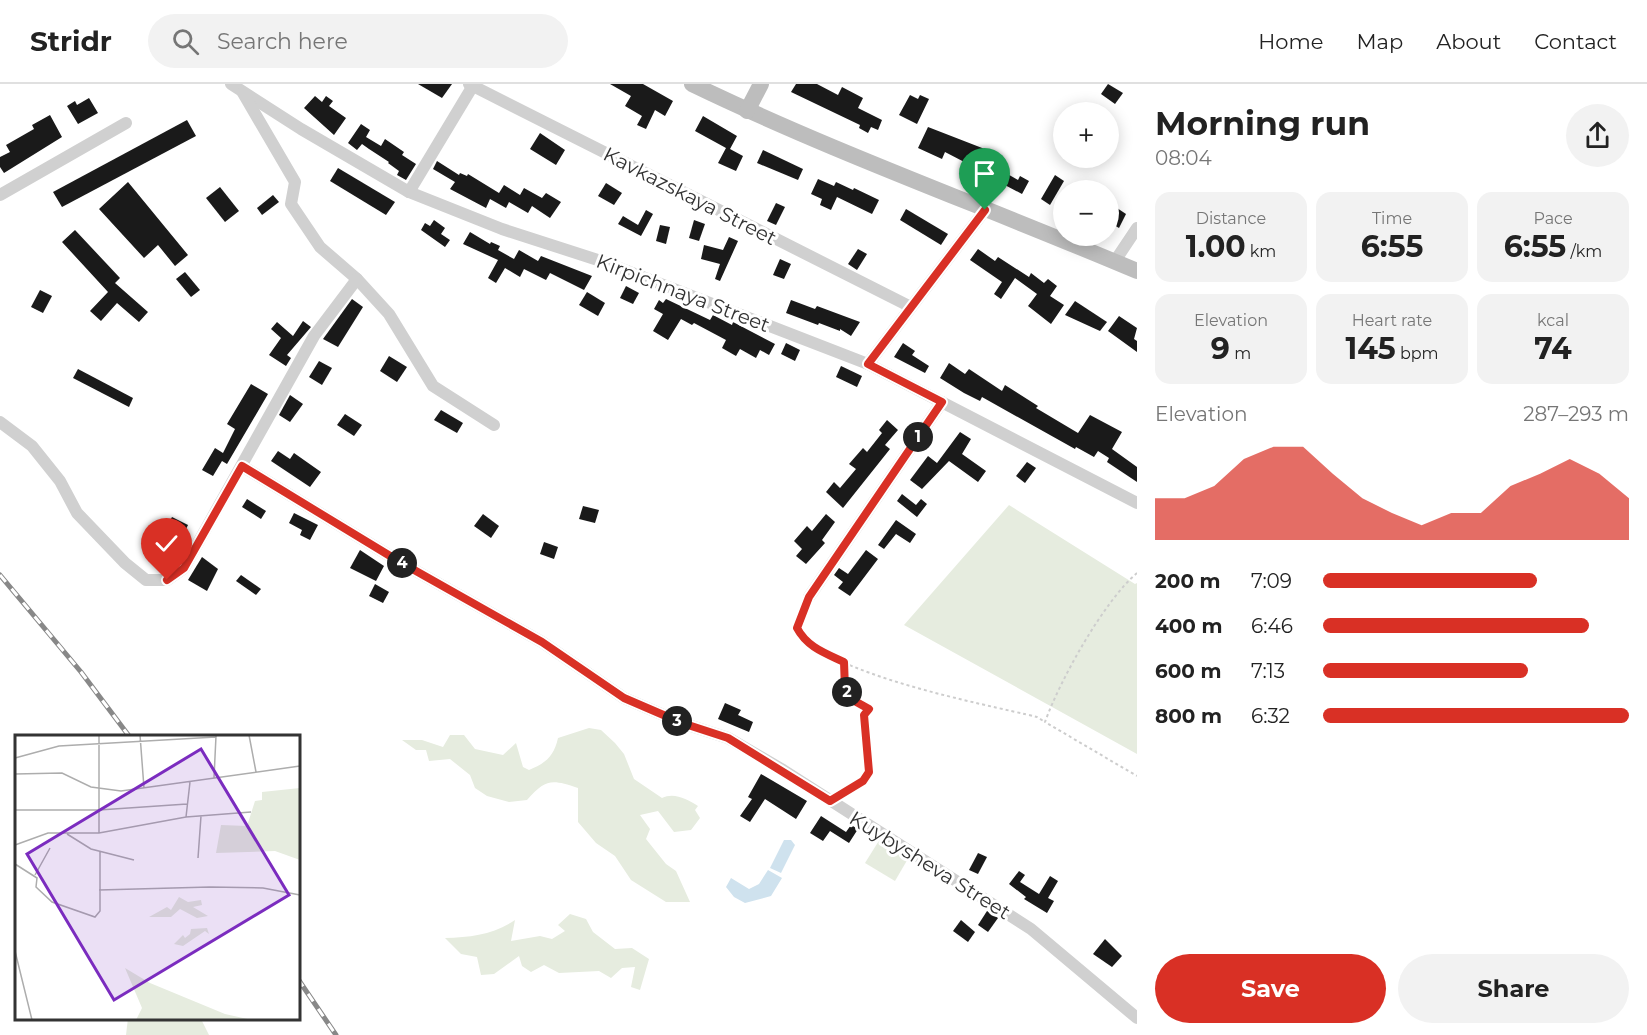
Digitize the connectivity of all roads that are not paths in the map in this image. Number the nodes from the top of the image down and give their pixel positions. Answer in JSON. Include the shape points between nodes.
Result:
{"nodes":[{"id":1,"x":692,"y":84,"type":"edge"},
{"id":2,"x":761,"y":84,"type":"edge"},
{"id":3,"x":472,"y":85,"type":"edge"},
{"id":4,"x":236,"y":87,"type":"edge"},
{"id":5,"x":747,"y":111,"type":"junction"},
{"id":6,"x":126,"y":123,"type":"dead end"},
{"id":7,"x":409,"y":192,"type":"junction"},
{"id":8,"x":0,"y":195,"type":"edge"},
{"id":9,"x":985,"y":210,"type":"junction"},
{"id":10,"x":1137,"y":228,"type":"edge"},
{"id":11,"x":1115,"y":261,"type":"junction"},
{"id":12,"x":1137,"y":271,"type":"edge"},
{"id":13,"x":357,"y":279,"type":"junction"},
{"id":14,"x":911,"y":307,"type":"junction"},
{"id":15,"x":868,"y":364,"type":"junction"},
{"id":16,"x":942,"y":402,"type":"junction"},
{"id":17,"x":0,"y":422,"type":"edge"},
{"id":18,"x":494,"y":425,"type":"dead end"},
{"id":19,"x":242,"y":466,"type":"junction"},
{"id":20,"x":1137,"y":503,"type":"edge"},
{"id":21,"x":809,"y":597,"type":"road end"},
{"id":22,"x":1137,"y":1018,"type":"edge"}],
"edges":[{"from":1,"to":5,"type":"main road"},
{"from":2,"to":5,"type":"main road"},
{"from":3,"to":7,"type":"street"},
{"from":3,"to":14,"type":"street","name":"Kavkazskaya Street"},
{"from":4,"to":7,"type":"street","name":"Kirpichnaya Street"},
{"from":4,"to":13,"type":"street","via":[[295,182],[291,204],[320,247]]},
{"from":5,"to":9,"type":"main road"},
{"from":6,"to":8,"type":"street"},
{"from":7,"to":15,"type":"street","name":"Kirpichnaya Street"},
{"from":9,"to":11,"type":"main road"},
{"from":9,"to":14,"type":"street"},
{"from":10,"to":11,"type":"street"},
{"from":11,"to":12,"type":"main road"},
{"from":13,"to":18,"type":"street","via":[[389,314],[434,386]]},
{"from":13,"to":19,"type":"street","via":[[314,336]]},
{"from":14,"to":15,"type":"street"},
{"from":15,"to":16,"type":"street","name":"Kirpichnaya Street"},
{"from":16,"to":20,"type":"street","name":"Kirpichnaya Street"},
{"from":16,"to":21,"type":"street"},
{"from":17,"to":19,"type":"street","via":[[32,446],[60,481],[76,513],[146,580],[167,580],[184,568]]},
{"from":19,"to":22,"type":"street","name":"Kuybysheva Street","via":[[542,642],[624,698],[728,738],[1031,929]]}]}
